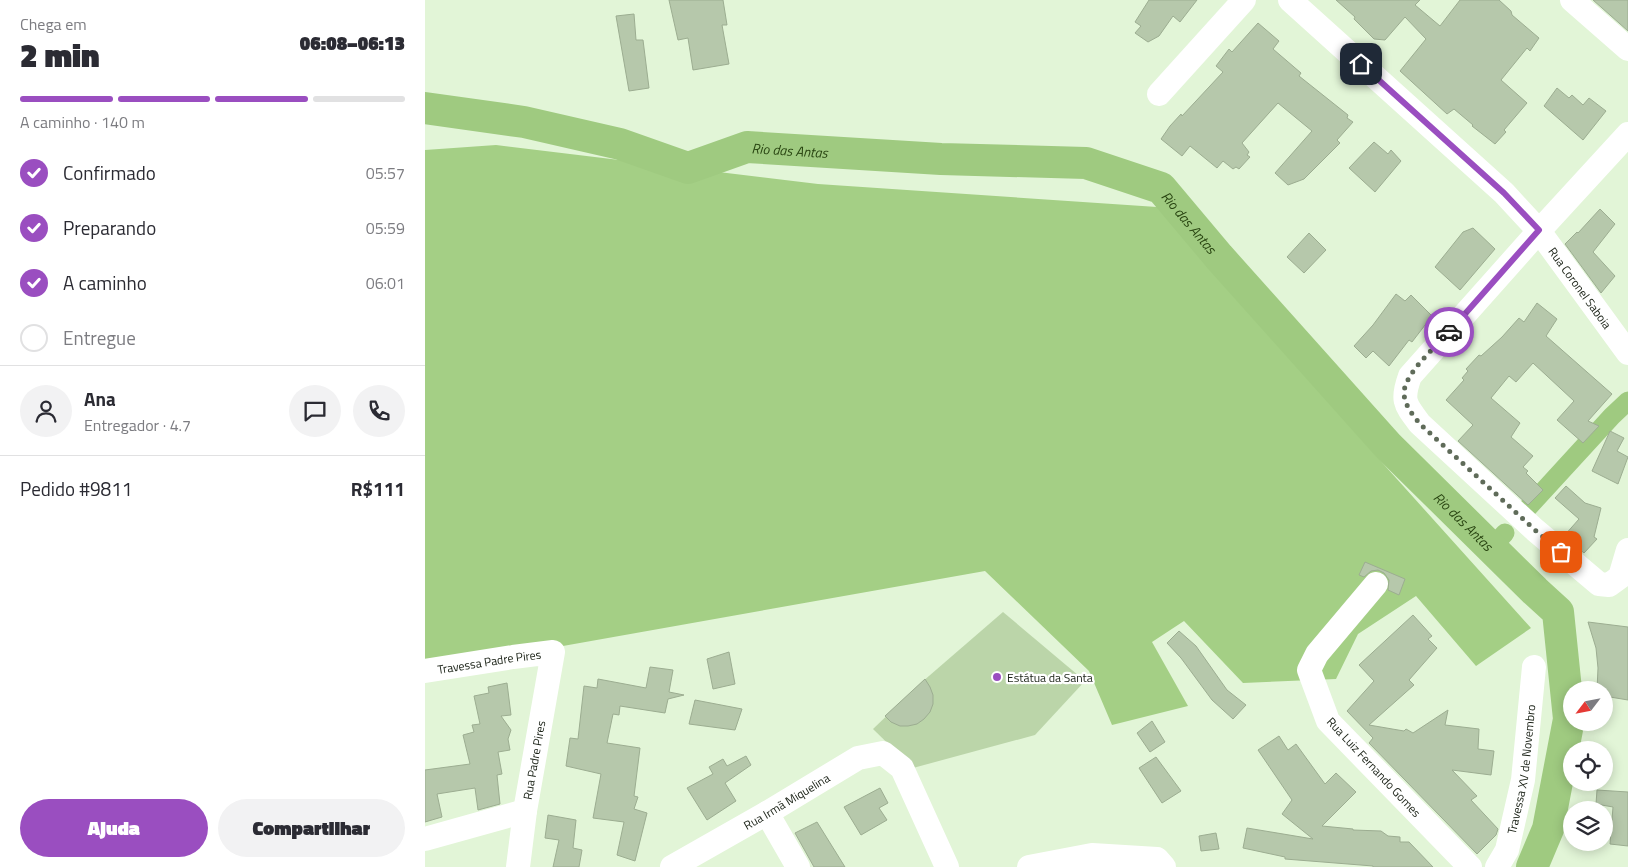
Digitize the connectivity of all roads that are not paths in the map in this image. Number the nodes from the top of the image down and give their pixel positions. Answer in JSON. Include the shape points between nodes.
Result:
{"nodes":[{"id":1,"x":1244,"y":0,"type":"edge"},
{"id":2,"x":1289,"y":0,"type":"edge"},
{"id":3,"x":1572,"y":0,"type":"edge"},
{"id":4,"x":1628,"y":49,"type":"edge"},
{"id":5,"x":1159,"y":94,"type":"dead end"},
{"id":6,"x":1628,"y":134,"type":"edge"},
{"id":7,"x":1539,"y":230,"type":"junction"},
{"id":8,"x":1628,"y":354,"type":"edge"},
{"id":9,"x":1628,"y":550,"type":"edge"},
{"id":10,"x":1376,"y":584,"type":"dead end"},
{"id":11,"x":553,"y":652,"type":"joint"},
{"id":12,"x":1534,"y":667,"type":"dead end"},
{"id":13,"x":425,"y":672,"type":"edge"},
{"id":14,"x":525,"y":811,"type":"junction"},
{"id":15,"x":767,"y":813,"type":"junction"},
{"id":16,"x":425,"y":839,"type":"edge"},
{"id":17,"x":518,"y":867,"type":"edge"},
{"id":18,"x":672,"y":867,"type":"edge"},
{"id":19,"x":798,"y":867,"type":"edge"},
{"id":20,"x":947,"y":867,"type":"edge"},
{"id":21,"x":1029,"y":867,"type":"edge"},
{"id":22,"x":1164,"y":867,"type":"edge"},
{"id":23,"x":1470,"y":867,"type":"edge"},
{"id":24,"x":1497,"y":867,"type":"edge"}],
"edges":[{"from":1,"to":5,"type":"street"},
{"from":2,"to":7,"type":"street","name":"Rua Coronel Saboia","via":[[1504,193]]},
{"from":3,"to":4,"type":"street"},
{"from":6,"to":7,"type":"street"},
{"from":7,"to":8,"type":"street","name":"Rua Coronel Saboia"},
{"from":7,"to":9,"type":"street","via":[[1410,376],[1404,392],[1407,407],[1420,424],[1599,584],[1609,585],[1620,577]]},
{"from":10,"to":23,"type":"street","name":"Rua Luiz Fernando Gomes","via":[[1317,654],[1309,670],[1328,721]]},
{"from":11,"to":13,"type":"street","name":"Travessa Padre Pires"},
{"from":11,"to":14,"type":"street","name":"Rua Padre Pires"},
{"from":12,"to":24,"type":"street","name":"Travessa XV de Novembro","via":[[1523,780],[1507,850]]},
{"from":14,"to":16,"type":"street"},
{"from":14,"to":17,"type":"street","name":"Rua Padre Pires"},
{"from":15,"to":18,"type":"street","name":"Rua Irmã Miquelina"},
{"from":15,"to":19,"type":"street"},
{"from":15,"to":20,"type":"street","name":"Rua Irmã Miquelina","via":[[858,758],[883,753],[901,768]]},
{"from":21,"to":22,"type":"street","via":[[1092,854],[1157,859]]}]}
